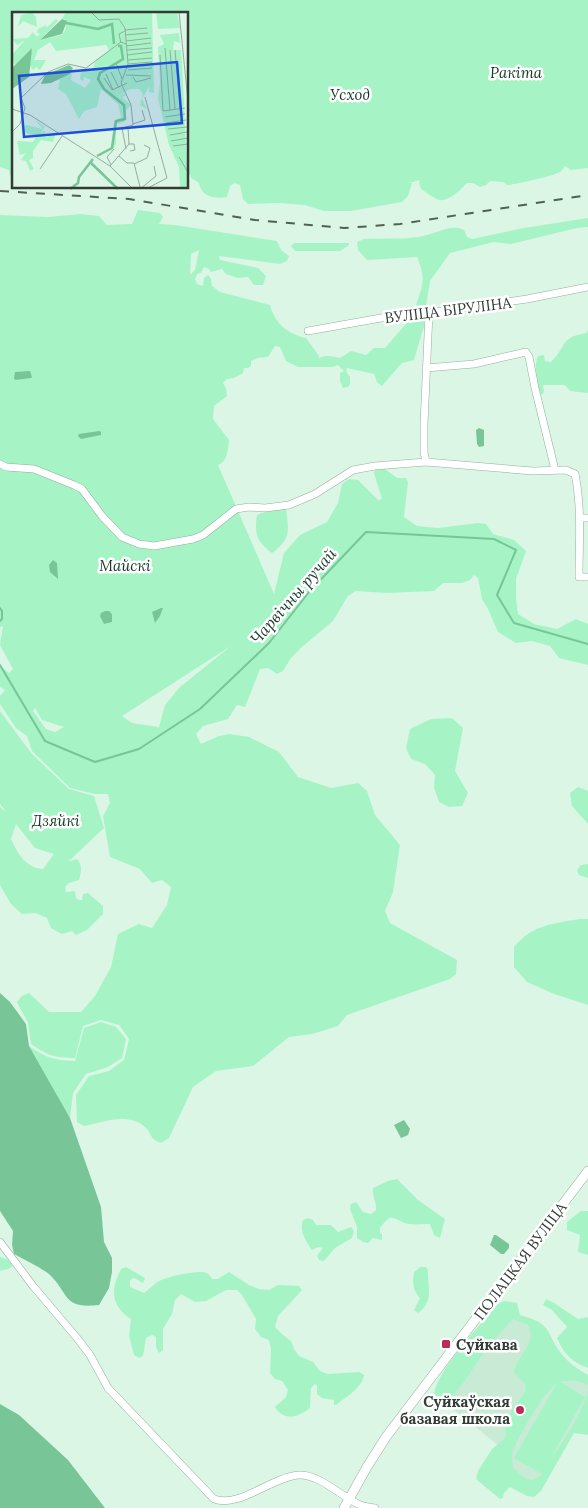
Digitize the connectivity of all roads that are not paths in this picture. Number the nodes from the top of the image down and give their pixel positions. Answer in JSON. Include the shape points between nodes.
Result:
{"nodes":[{"id":1,"x":588,"y":287,"type":"edge"},
{"id":2,"x":429,"y":313,"type":"junction"},
{"id":3,"x":308,"y":330,"type":"dead end"},
{"id":4,"x":426,"y":368,"type":"junction"},
{"id":5,"x":426,"y":462,"type":"junction"},
{"id":6,"x":0,"y":464,"type":"edge"},
{"id":7,"x":555,"y":470,"type":"junction"},
{"id":8,"x":579,"y":518,"type":"junction"},
{"id":9,"x":588,"y":518,"type":"edge"},
{"id":10,"x":588,"y":577,"type":"edge"},
{"id":11,"x":588,"y":1171,"type":"edge"},
{"id":12,"x":0,"y":1242,"type":"edge"},
{"id":13,"x":350,"y":1498,"type":"junction"},
{"id":14,"x":361,"y":1507,"type":"edge"},
{"id":15,"x":344,"y":1508,"type":"edge"},
{"id":16,"x":375,"y":1508,"type":"edge"}],
"edges":[{"from":1,"to":2,"type":"street","name":"ВУЛІЦА БІРУЛІНА","via":[[551,296]]},
{"from":2,"to":3,"type":"street","name":"ВУЛІЦА БІРУЛІНА"},
{"from":2,"to":4,"type":"street"},
{"from":4,"to":5,"type":"street"},
{"from":4,"to":7,"type":"street","via":[[474,364],[526,352]]},
{"from":5,"to":6,"type":"street","via":[[353,470],[315,494],[289,505],[236,509],[212,529],[193,539],[154,546],[122,537],[82,489],[34,469]]},
{"from":5,"to":7,"type":"street"},
{"from":7,"to":8,"type":"street","via":[[575,474]]},
{"from":8,"to":9,"type":"street"},
{"from":8,"to":10,"type":"street","via":[[579,577]]},
{"from":11,"to":13,"type":"main road","name":"ПОЛАЦКАЯ ВУЛІЦА","via":[[386,1437]]},
{"from":12,"to":13,"type":"street","via":[[90,1355],[108,1388],[214,1499],[222,1502],[236,1499],[299,1475]]},
{"from":13,"to":14,"type":"street"},
{"from":13,"to":15,"type":"main road","name":"ПОЛАЦКАЯ ВУЛІЦА"},
{"from":14,"to":16,"type":"street"}]}
